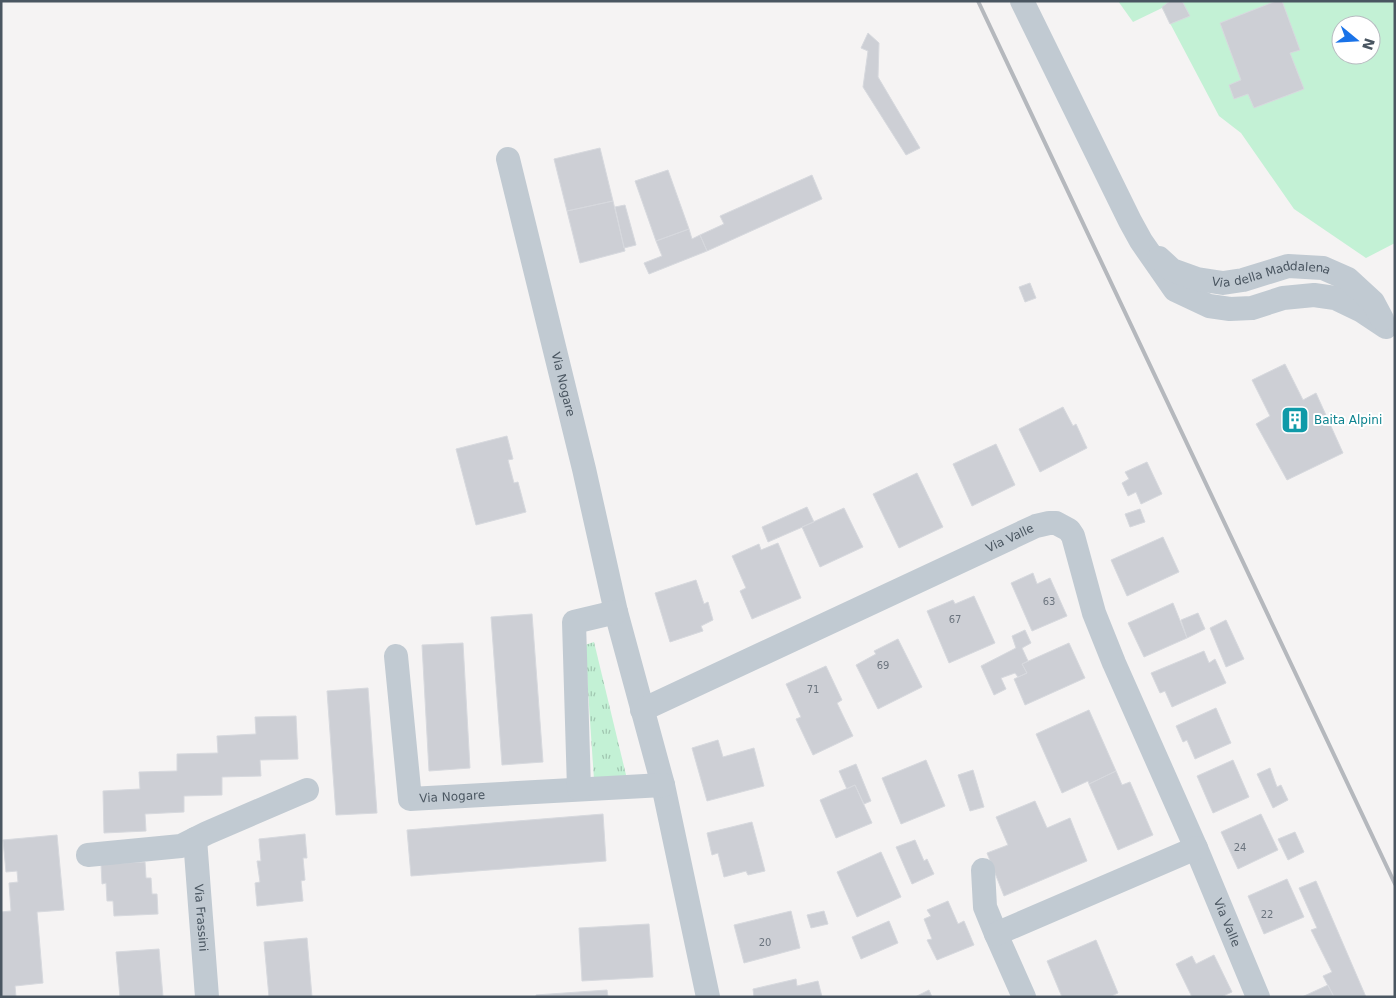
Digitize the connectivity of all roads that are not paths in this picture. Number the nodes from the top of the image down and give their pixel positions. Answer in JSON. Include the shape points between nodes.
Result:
{"nodes":[{"id":1,"x":1022,"y":1,"type":"edge"},
{"id":2,"x":508,"y":159,"type":"dead end"},
{"id":3,"x":1391,"y":332,"type":"edge"},
{"id":4,"x":616,"y":612,"type":"junction"},
{"id":5,"x":396,"y":656,"type":"dead end"},
{"id":6,"x":642,"y":710,"type":"junction"},
{"id":7,"x":663,"y":785,"type":"junction"},
{"id":8,"x":579,"y":789,"type":"junction"},
{"id":9,"x":307,"y":790,"type":"dead end"},
{"id":10,"x":195,"y":839,"type":"junction"},
{"id":11,"x":1196,"y":848,"type":"junction"},
{"id":12,"x":88,"y":855,"type":"dead end"},
{"id":13,"x":983,"y":870,"type":"dead end"},
{"id":14,"x":996,"y":934,"type":"junction"},
{"id":15,"x":207,"y":997,"type":"edge"},
{"id":16,"x":708,"y":997,"type":"edge"},
{"id":17,"x":1024,"y":997,"type":"edge"},
{"id":18,"x":1258,"y":997,"type":"edge"}],
"edges":[{"from":1,"to":3,"type":"street","name":"Via della Maddalena","via":[[1130,221],[1142,241],[1172,270],[1197,280],[1223,283],[1288,266],[1323,268],[1348,279],[1373,302]]},
{"from":2,"to":4,"type":"street","name":"Via Nogare"},
{"from":4,"to":6,"type":"street","name":"Via Nogare"},
{"from":4,"to":8,"type":"street","via":[[574,622]]},
{"from":5,"to":8,"type":"street","name":"Via Nogare","via":[[410,799]]},
{"from":6,"to":7,"type":"street","name":"Via Nogare"},
{"from":6,"to":11,"type":"street","name":"Via Valle","via":[[1036,526],[1056,523],[1073,536],[1094,614]]},
{"from":7,"to":8,"type":"street","name":"Via Nogare"},
{"from":7,"to":16,"type":"street","name":"Via Nogare"},
{"from":9,"to":10,"type":"street"},
{"from":10,"to":12,"type":"street","via":[[181,846]]},
{"from":10,"to":15,"type":"street","name":"Via Frassini"},
{"from":11,"to":14,"type":"street"},
{"from":11,"to":18,"type":"street","name":"Via Valle"},
{"from":13,"to":14,"type":"street","via":[[986,908]]},
{"from":14,"to":17,"type":"street"}]}
